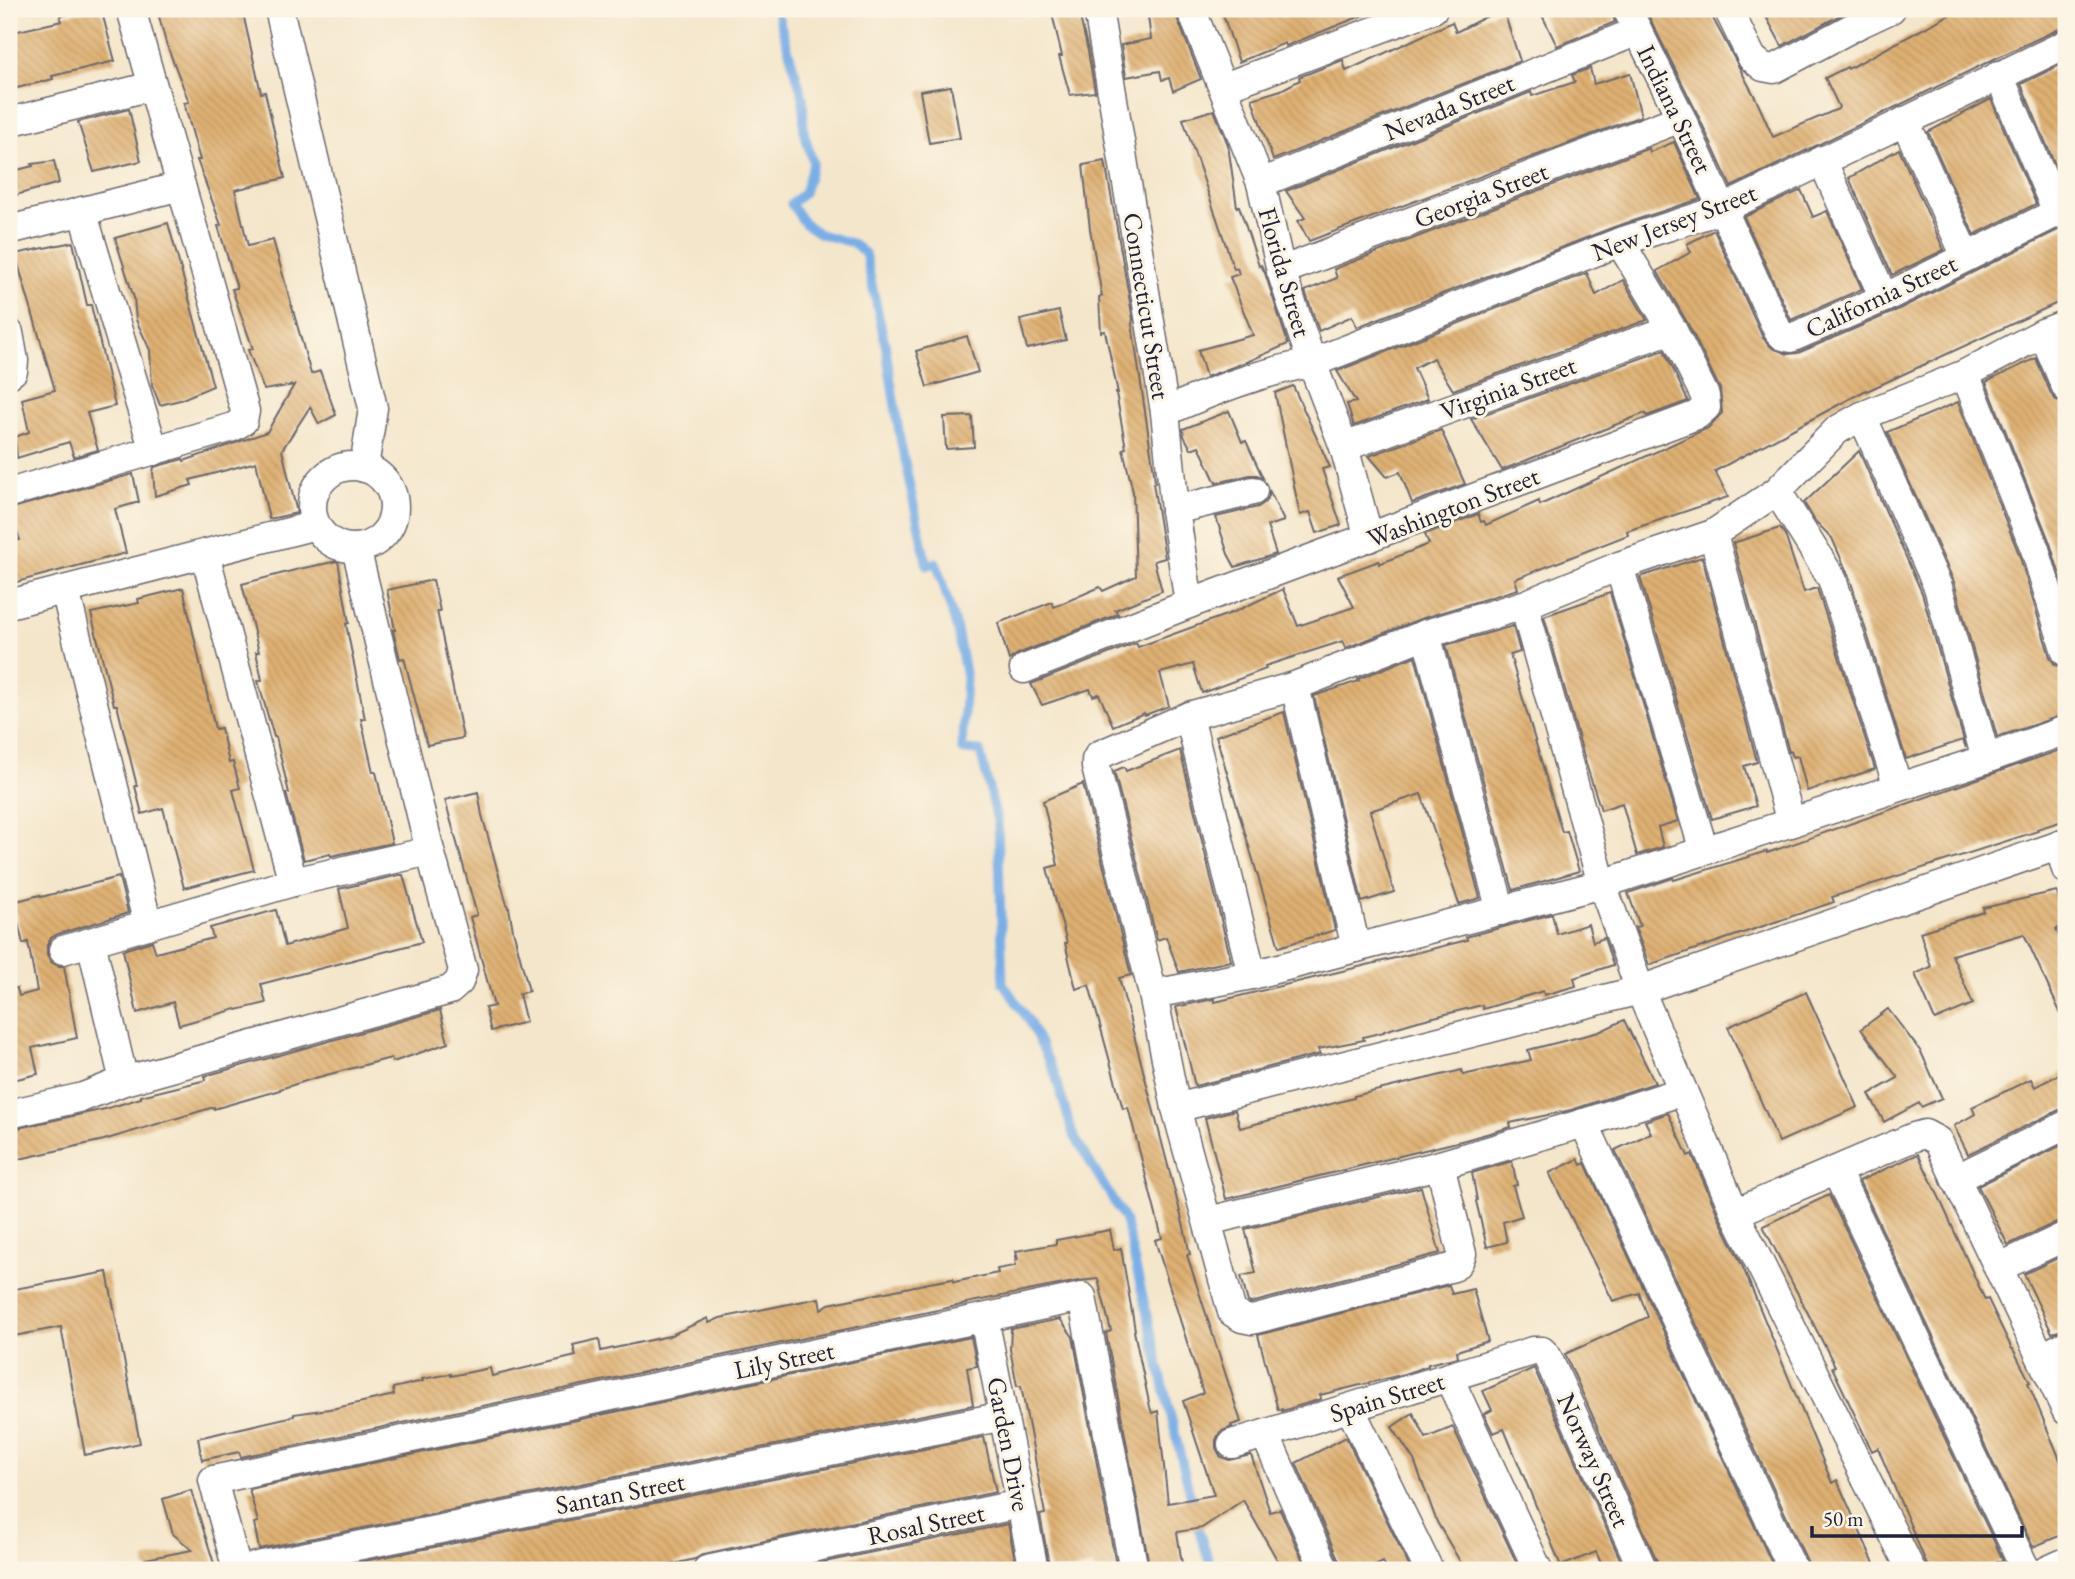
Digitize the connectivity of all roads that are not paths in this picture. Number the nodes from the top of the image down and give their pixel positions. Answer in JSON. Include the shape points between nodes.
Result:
{"nodes":[{"id":1,"x":131,"y":9,"type":"edge"},
{"id":2,"x":279,"y":9,"type":"edge"},
{"id":3,"x":1098,"y":9,"type":"edge"},
{"id":4,"x":1191,"y":9,"type":"edge"},
{"id":5,"x":1433,"y":9,"type":"edge"},
{"id":6,"x":1728,"y":9,"type":"edge"},
{"id":7,"x":1891,"y":9,"type":"edge"},
{"id":8,"x":1855,"y":16,"type":"edge"},
{"id":9,"x":1633,"y":20,"type":"edge"},
{"id":10,"x":2066,"y":44,"type":"edge"},
{"id":11,"x":1999,"y":75,"type":"junction"},
{"id":12,"x":152,"y":86,"type":"junction"},
{"id":13,"x":1224,"y":86,"type":"junction"},
{"id":14,"x":1681,"y":118,"type":"junction"},
{"id":15,"x":1905,"y":121,"type":"junction"},
{"id":16,"x":9,"y":122,"type":"edge"},
{"id":17,"x":1822,"y":160,"type":"junction"},
{"id":18,"x":1261,"y":183,"type":"junction"},
{"id":19,"x":181,"y":186,"type":"junction"},
{"id":20,"x":1723,"y":209,"type":"junction"},
{"id":21,"x":2062,"y":210,"type":"edge"},
{"id":22,"x":82,"y":211,"type":"junction"},
{"id":23,"x":9,"y":230,"type":"edge"},
{"id":24,"x":1620,"y":242,"type":"junction"},
{"id":25,"x":1966,"y":257,"type":"junction"},
{"id":26,"x":1281,"y":271,"type":"junction"},
{"id":27,"x":1884,"y":298,"type":"junction"},
{"id":28,"x":2055,"y":328,"type":"edge"},
{"id":29,"x":1672,"y":329,"type":"junction"},
{"id":30,"x":9,"y":332,"type":"edge"},
{"id":31,"x":1312,"y":363,"type":"junction"},
{"id":32,"x":9,"y":374,"type":"edge"},
{"id":33,"x":1965,"y":374,"type":"junction"},
{"id":34,"x":2066,"y":387,"type":"edge"},
{"id":35,"x":1165,"y":412,"type":"junction"},
{"id":36,"x":1862,"y":415,"type":"junction"},
{"id":37,"x":1344,"y":447,"type":"junction"},
{"id":38,"x":154,"y":451,"type":"junction"},
{"id":39,"x":364,"y":468,"type":"junction"},
{"id":40,"x":1252,"y":491,"type":"dead end"},
{"id":41,"x":1777,"y":491,"type":"junction"},
{"id":42,"x":9,"y":493,"type":"edge"},
{"id":43,"x":1175,"y":510,"type":"junction"},
{"id":44,"x":316,"y":525,"type":"junction"},
{"id":45,"x":1713,"y":534,"type":"junction"},
{"id":46,"x":1369,"y":538,"type":"junction"},
{"id":47,"x":356,"y":548,"type":"junction"},
{"id":48,"x":205,"y":554,"type":"junction"},
{"id":49,"x":1619,"y":566,"type":"junction"},
{"id":50,"x":65,"y":590,"type":"junction"},
{"id":51,"x":9,"y":604,"type":"edge"},
{"id":52,"x":1189,"y":604,"type":"junction"},
{"id":53,"x":1524,"y":605,"type":"junction"},
{"id":54,"x":1426,"y":634,"type":"junction"},
{"id":55,"x":2066,"y":652,"type":"edge"},
{"id":56,"x":1024,"y":669,"type":"dead end"},
{"id":57,"x":1295,"y":686,"type":"junction"},
{"id":58,"x":1189,"y":716,"type":"junction"},
{"id":59,"x":2066,"y":730,"type":"edge"},
{"id":60,"x":1986,"y":759,"type":"junction"},
{"id":61,"x":1898,"y":787,"type":"junction"},
{"id":62,"x":1791,"y":823,"type":"junction"},
{"id":63,"x":430,"y":851,"type":"junction"},
{"id":64,"x":1704,"y":851,"type":"junction"},
{"id":65,"x":2064,"y":852,"type":"edge"},
{"id":66,"x":293,"y":882,"type":"junction"},
{"id":67,"x":1602,"y":884,"type":"junction"},
{"id":68,"x":1501,"y":911,"type":"junction"},
{"id":69,"x":148,"y":925,"type":"junction"},
{"id":70,"x":91,"y":942,"type":"junction"},
{"id":71,"x":1356,"y":948,"type":"junction"},
{"id":72,"x":63,"y":950,"type":"dead end"},
{"id":73,"x":1252,"y":975,"type":"junction"},
{"id":74,"x":1640,"y":990,"type":"junction"},
{"id":75,"x":1153,"y":994,"type":"junction"},
{"id":76,"x":124,"y":1081,"type":"junction"},
{"id":77,"x":1683,"y":1091,"type":"junction"},
{"id":78,"x":1175,"y":1108,"type":"junction"},
{"id":79,"x":9,"y":1114,"type":"edge"},
{"id":80,"x":1584,"y":1123,"type":"junction"},
{"id":81,"x":2066,"y":1125,"type":"edge"},
{"id":82,"x":1440,"y":1166,"type":"junction"},
{"id":83,"x":1836,"y":1171,"type":"junction"},
{"id":84,"x":1955,"y":1179,"type":"junction"},
{"id":85,"x":1735,"y":1213,"type":"junction"},
{"id":86,"x":1208,"y":1221,"type":"junction"},
{"id":87,"x":2066,"y":1236,"type":"edge"},
{"id":88,"x":1998,"y":1268,"type":"junction"},
{"id":89,"x":984,"y":1318,"type":"junction"},
{"id":90,"x":2066,"y":1345,"type":"edge"},
{"id":91,"x":1542,"y":1351,"type":"joint"},
{"id":92,"x":2040,"y":1357,"type":"junction"},
{"id":93,"x":1449,"y":1378,"type":"junction"},
{"id":94,"x":1350,"y":1408,"type":"junction"},
{"id":95,"x":2066,"y":1410,"type":"edge"},
{"id":96,"x":1004,"y":1416,"type":"junction"},
{"id":97,"x":1265,"y":1434,"type":"junction"},
{"id":98,"x":1232,"y":1444,"type":"dead end"},
{"id":99,"x":1020,"y":1504,"type":"junction"},
{"id":100,"x":2066,"y":1562,"type":"edge"},
{"id":101,"x":237,"y":1570,"type":"edge"},
{"id":102,"x":707,"y":1570,"type":"edge"},
{"id":103,"x":1034,"y":1570,"type":"edge"},
{"id":104,"x":1134,"y":1570,"type":"edge"},
{"id":105,"x":1325,"y":1570,"type":"edge"},
{"id":106,"x":1429,"y":1570,"type":"edge"},
{"id":107,"x":1538,"y":1570,"type":"edge"},
{"id":108,"x":1643,"y":1570,"type":"edge"},
{"id":109,"x":1793,"y":1570,"type":"edge"},
{"id":110,"x":1912,"y":1570,"type":"edge"},
{"id":111,"x":2026,"y":1570,"type":"edge"},
{"id":112,"x":2048,"y":1570,"type":"edge"}],
"edges":[{"from":1,"to":12,"type":"street"},
{"from":2,"to":39,"type":"street","via":[[373,408]]},
{"from":3,"to":35,"type":"street","name":"Connecticut Street"},
{"from":4,"to":13,"type":"street","name":"Florida Street"},
{"from":5,"to":13,"type":"street"},
{"from":6,"to":8,"type":"street","via":[[1752,58],[1774,69]]},
{"from":7,"to":8,"type":"street"},
{"from":9,"to":14,"type":"street","name":"Indiana Street"},
{"from":9,"to":18,"type":"street","name":"Nevada Street"},
{"from":10,"to":11,"type":"street","name":"New Jersey Street"},
{"from":11,"to":15,"type":"street","name":"New Jersey Street"},
{"from":11,"to":21,"type":"street"},
{"from":12,"to":16,"type":"street"},
{"from":12,"to":19,"type":"street"},
{"from":13,"to":18,"type":"street","name":"Florida Street"},
{"from":14,"to":20,"type":"street","name":"Indiana Street"},
{"from":14,"to":26,"type":"street","name":"Georgia Street"},
{"from":15,"to":17,"type":"street","name":"New Jersey Street"},
{"from":15,"to":25,"type":"street"},
{"from":17,"to":20,"type":"street","name":"New Jersey Street"},
{"from":17,"to":27,"type":"street"},
{"from":18,"to":26,"type":"street","name":"Florida Street"},
{"from":19,"to":22,"type":"street"},
{"from":19,"to":38,"type":"street","via":[[245,411],[243,421],[233,427]]},
{"from":20,"to":24,"type":"street","name":"New Jersey Street"},
{"from":20,"to":27,"type":"street","name":"California Street","via":[[1783,336],[1791,338]]},
{"from":21,"to":25,"type":"street","name":"California Street"},
{"from":22,"to":23,"type":"street"},
{"from":22,"to":38,"type":"street"},
{"from":24,"to":29,"type":"street","name":"Washington Street"},
{"from":24,"to":31,"type":"street","name":"New Jersey Street"},
{"from":25,"to":27,"type":"street","name":"California Street"},
{"from":26,"to":31,"type":"street","name":"Florida Street"},
{"from":28,"to":33,"type":"street"},
{"from":28,"to":34,"type":"street"},
{"from":29,"to":37,"type":"street","name":"Virginia Street"},
{"from":29,"to":46,"type":"street","name":"Washington Street","via":[[1705,396],[1706,407],[1697,415]]},
{"from":30,"to":32,"type":"street","via":[[14,360]]},
{"from":31,"to":35,"type":"street","name":"New Jersey Street","via":[[1219,388]]},
{"from":31,"to":37,"type":"street","name":"Florida Street"},
{"from":33,"to":36,"type":"street"},
{"from":33,"to":55,"type":"street","via":[[2035,549]]},
{"from":35,"to":43,"type":"street","name":"Connecticut Street"},
{"from":36,"to":41,"type":"street","via":[[1837,430]]},
{"from":36,"to":60,"type":"street","via":[[1938,587]]},
{"from":37,"to":46,"type":"street","name":"Florida Street"},
{"from":38,"to":42,"type":"street"},
{"from":39,"to":44,"type":"street","via":[[338,469],[318,486],[312,512]]},
{"from":39,"to":47,"type":"street","via":[[385,481],[392,492],[393,517],[380,538]]},
{"from":40,"to":43,"type":"street"},
{"from":41,"to":45,"type":"street"},
{"from":41,"to":61,"type":"street","via":[[1832,579]]},
{"from":43,"to":52,"type":"street","name":"Connecticut Street"},
{"from":44,"to":47,"type":"street","via":[[332,543]]},
{"from":44,"to":48,"type":"street"},
{"from":45,"to":49,"type":"street"},
{"from":45,"to":62,"type":"street"},
{"from":46,"to":52,"type":"street","name":"Washington Street"},
{"from":47,"to":63,"type":"street"},
{"from":48,"to":50,"type":"street"},
{"from":48,"to":66,"type":"street"},
{"from":49,"to":53,"type":"street"},
{"from":49,"to":64,"type":"street"},
{"from":50,"to":51,"type":"street"},
{"from":50,"to":69,"type":"street"},
{"from":52,"to":56,"type":"street","name":"Washington Street"},
{"from":53,"to":54,"type":"street"},
{"from":53,"to":67,"type":"street"},
{"from":54,"to":57,"type":"street"},
{"from":54,"to":68,"type":"street"},
{"from":57,"to":58,"type":"street"},
{"from":57,"to":71,"type":"street"},
{"from":58,"to":73,"type":"street"},
{"from":58,"to":75,"type":"street","via":[[1096,760]]},
{"from":59,"to":60,"type":"street"},
{"from":60,"to":61,"type":"street"},
{"from":61,"to":62,"type":"street"},
{"from":62,"to":64,"type":"street"},
{"from":63,"to":66,"type":"street"},
{"from":63,"to":76,"type":"street","via":[[463,970],[450,990]]},
{"from":64,"to":67,"type":"street"},
{"from":65,"to":74,"type":"street"},
{"from":66,"to":69,"type":"street"},
{"from":67,"to":68,"type":"street"},
{"from":67,"to":74,"type":"street"},
{"from":68,"to":71,"type":"street"},
{"from":69,"to":70,"type":"street"},
{"from":70,"to":72,"type":"street"},
{"from":70,"to":76,"type":"street"},
{"from":71,"to":73,"type":"street"},
{"from":73,"to":75,"type":"street"},
{"from":74,"to":77,"type":"street"},
{"from":74,"to":78,"type":"street"},
{"from":75,"to":78,"type":"street"},
{"from":76,"to":79,"type":"street","via":[[83,1097]]},
{"from":77,"to":80,"type":"street"},
{"from":77,"to":85,"type":"street"},
{"from":78,"to":86,"type":"street"},
{"from":80,"to":82,"type":"street"},
{"from":80,"to":109,"type":"street"},
{"from":81,"to":84,"type":"street"},
{"from":82,"to":86,"type":"street"},
{"from":82,"to":86,"type":"street","via":[[1462,1254],[1454,1267],[1252,1320],[1233,1312]]},
{"from":83,"to":84,"type":"street","via":[[1925,1134],[1938,1141]]},
{"from":83,"to":85,"type":"street"},
{"from":83,"to":111,"type":"street"},
{"from":84,"to":88,"type":"street"},
{"from":85,"to":110,"type":"street"},
{"from":87,"to":88,"type":"street"},
{"from":88,"to":92,"type":"street"},
{"from":89,"to":96,"type":"street","name":"Garden Drive"},
{"from":89,"to":101,"type":"street","name":"Lily Street","via":[[213,1480]]},
{"from":89,"to":104,"type":"street","name":"Lily Street","via":[[1082,1297]]},
{"from":90,"to":92,"type":"street"},
{"from":91,"to":93,"type":"street","name":"Spain Street"},
{"from":91,"to":108,"type":"street","name":"Norway Street"},
{"from":92,"to":95,"type":"street"},
{"from":93,"to":94,"type":"street","name":"Spain Street"},
{"from":93,"to":107,"type":"street"},
{"from":94,"to":97,"type":"street","name":"Spain Street"},
{"from":94,"to":106,"type":"street"},
{"from":96,"to":99,"type":"street","name":"Garden Drive"},
{"from":96,"to":101,"type":"street","name":"Santan Street"},
{"from":97,"to":98,"type":"street","name":"Spain Street"},
{"from":97,"to":105,"type":"street"},
{"from":99,"to":102,"type":"street","name":"Rosal Street"},
{"from":99,"to":103,"type":"street","name":"Garden Drive"},
{"from":100,"to":112,"type":"street"}]}
